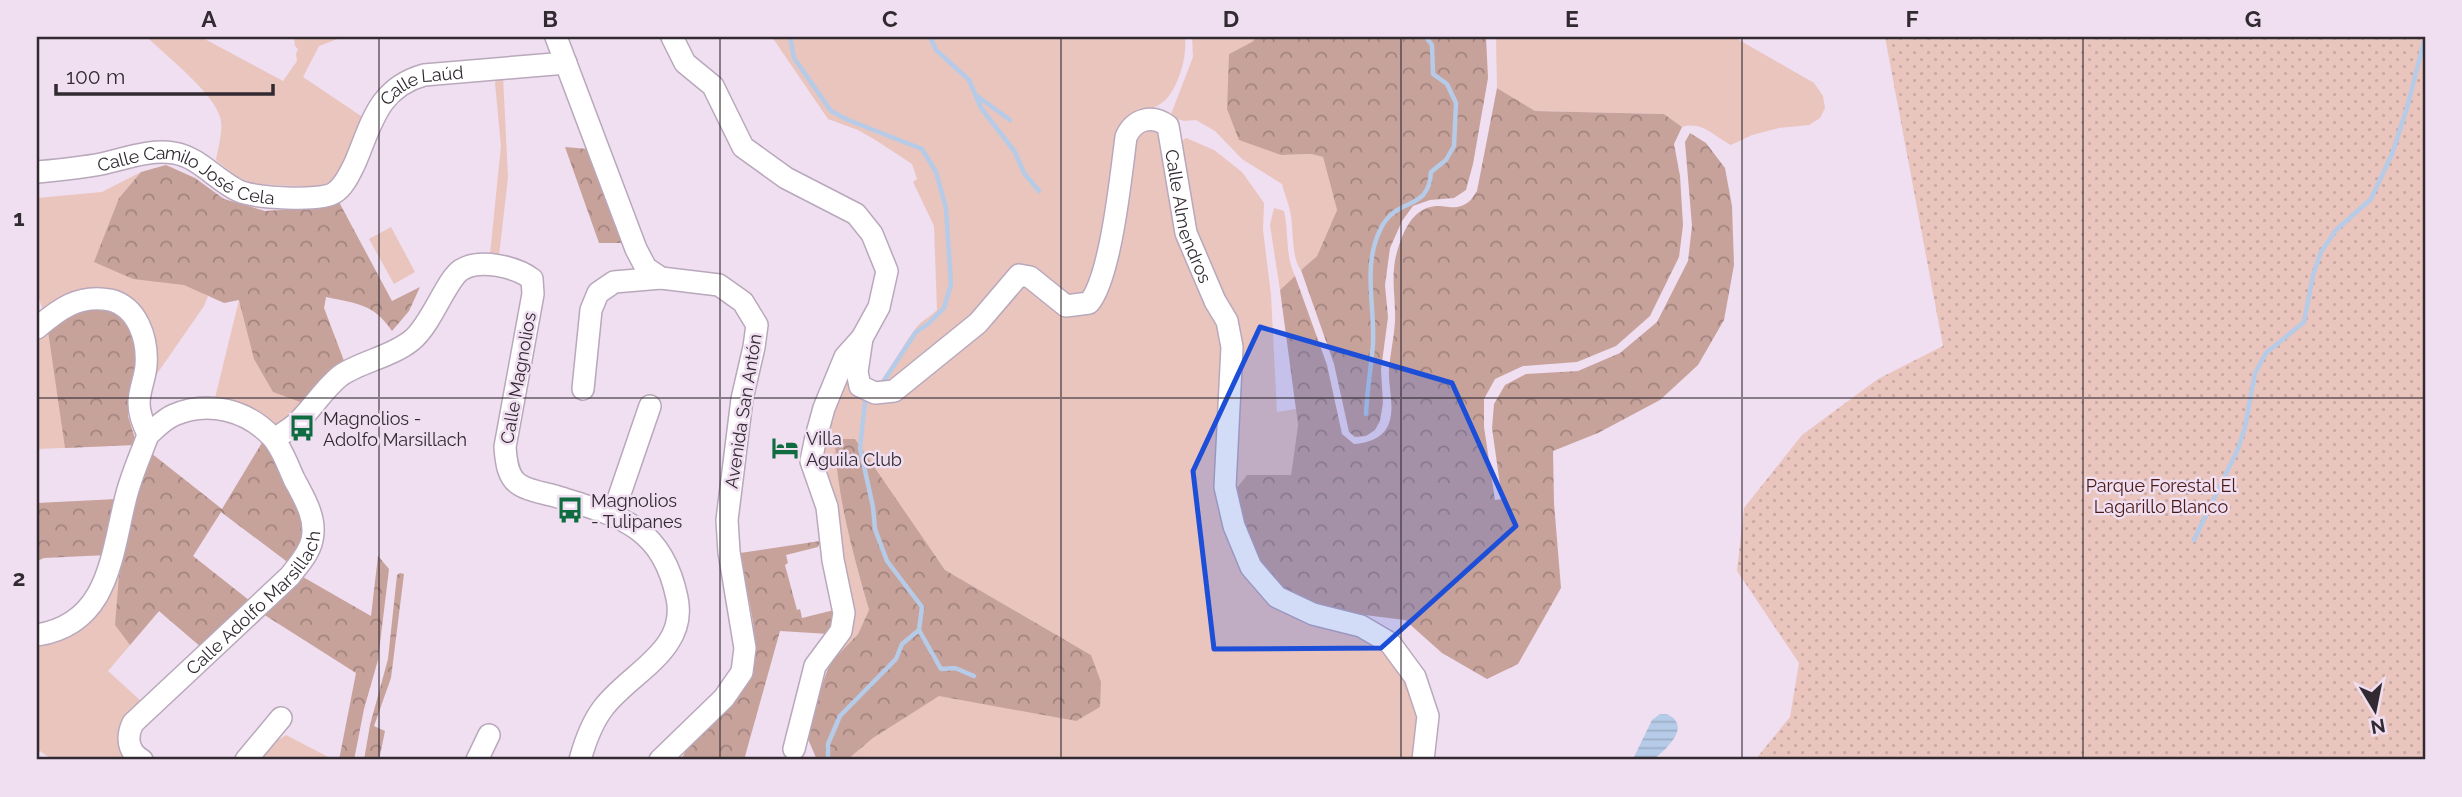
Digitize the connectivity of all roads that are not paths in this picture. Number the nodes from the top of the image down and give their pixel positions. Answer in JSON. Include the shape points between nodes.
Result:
{"nodes":[{"id":1,"x":556,"y":37,"type":"edge"},
{"id":2,"x":672,"y":37,"type":"edge"},
{"id":3,"x":566,"y":63,"type":"junction"},
{"id":4,"x":37,"y":173,"type":"edge"},
{"id":5,"x":336,"y":193,"type":"joint"},
{"id":6,"x":661,"y":278,"type":"junction"},
{"id":7,"x":37,"y":328,"type":"edge"},
{"id":8,"x":862,"y":338,"type":"junction"},
{"id":9,"x":583,"y":389,"type":"dead end"},
{"id":10,"x":650,"y":406,"type":"dead end"},
{"id":11,"x":148,"y":435,"type":"junction"},
{"id":12,"x":274,"y":439,"type":"junction"},
{"id":13,"x":613,"y":514,"type":"junction"},
{"id":14,"x":37,"y":635,"type":"edge"},
{"id":15,"x":281,"y":718,"type":"dead end"},
{"id":16,"x":489,"y":735,"type":"dead end"},
{"id":17,"x":793,"y":749,"type":"dead end"},
{"id":18,"x":665,"y":758,"type":"edge"},
{"id":19,"x":142,"y":760,"type":"edge"},
{"id":20,"x":246,"y":760,"type":"edge"},
{"id":21,"x":477,"y":760,"type":"edge"},
{"id":22,"x":580,"y":760,"type":"edge"},
{"id":23,"x":1423,"y":760,"type":"edge"}],
"edges":[{"from":1,"to":3,"type":"street"},
{"from":2,"to":8,"type":"street","name":"Calle Almendros","via":[[685,63],[713,86],[743,147],[786,178],[856,214],[872,234],[887,271],[879,307]]},
{"from":3,"to":5,"type":"street","name":"Calle Laúd","via":[[407,80],[391,91],[378,109],[349,176]]},
{"from":3,"to":6,"type":"street","via":[[636,249],[646,268]]},
{"from":4,"to":5,"type":"street","name":"Calle Camilo José Cela","via":[[142,153],[176,153],[240,191],[283,198]]},
{"from":6,"to":9,"type":"street","name":"Avenida San Antón","via":[[614,282],[598,293]]},
{"from":6,"to":18,"type":"street","name":"Avenida San Antón","via":[[719,285],[743,302],[757,325],[742,399],[727,520],[745,648],[742,672],[724,698]]},
{"from":7,"to":11,"type":"street","via":[[59,309],[91,298],[132,311],[145,349],[139,402]]},
{"from":8,"to":17,"type":"street","name":"Calle Almendros","via":[[845,357],[824,408],[811,461],[827,507],[844,613],[841,631],[815,666]]},
{"from":8,"to":23,"type":"street","name":"Calle Almendros","via":[[857,372],[860,386],[875,394],[894,391],[978,323],[1019,275],[1030,277],[1066,306],[1089,303],[1097,293],[1130,128],[1141,119],[1160,120],[1168,126],[1186,233],[1227,321],[1232,347],[1225,487],[1234,526],[1251,567],[1277,597],[1313,614],[1362,626],[1391,643],[1415,677],[1428,716]]},
{"from":10,"to":13,"type":"street"},
{"from":11,"to":12,"type":"street","name":"Calle Adolfo Marsillach","via":[[173,415],[199,408],[231,410]]},
{"from":11,"to":14,"type":"street","via":[[131,478],[114,558],[99,595],[84,613]]},
{"from":12,"to":13,"type":"street","name":"Calle Magnolios","via":[[297,423],[340,376],[412,340],[463,269],[494,265],[521,271],[532,279],[505,447],[508,468],[519,485]]},
{"from":12,"to":19,"type":"street","name":"Calle Adolfo Marsillach","via":[[312,515],[312,539],[290,576],[134,723],[128,733],[129,745]]},
{"from":13,"to":22,"type":"street","name":"Calle Magnolios","via":[[659,549],[669,569],[680,618],[661,652],[604,707]]},
{"from":15,"to":20,"type":"street"},
{"from":16,"to":21,"type":"street"}]}
